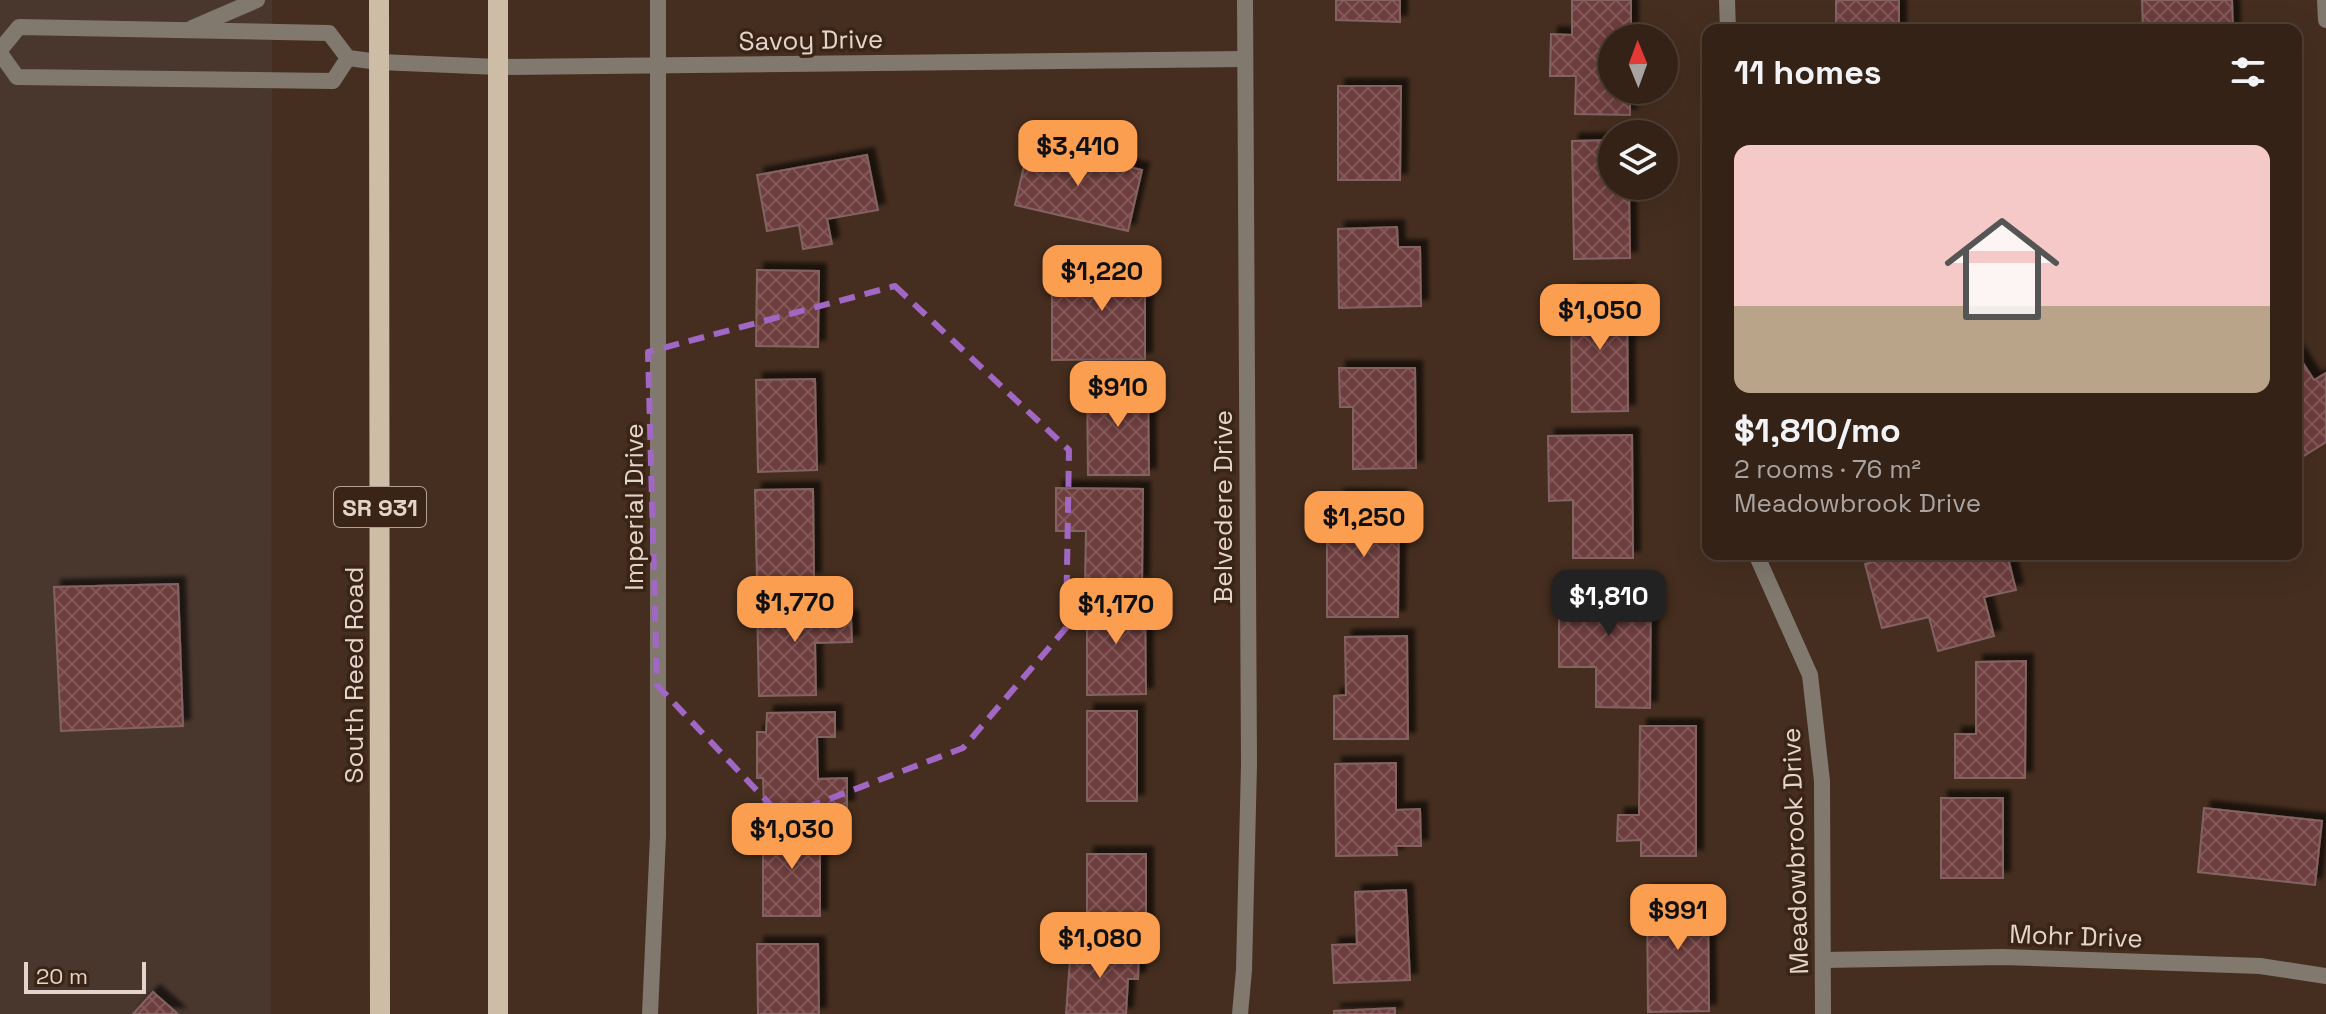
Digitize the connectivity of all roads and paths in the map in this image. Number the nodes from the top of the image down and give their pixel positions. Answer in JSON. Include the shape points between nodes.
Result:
{"nodes":[{"id":1,"x":257,"y":0,"type":"edge"},
{"id":2,"x":379,"y":0,"type":"edge"},
{"id":3,"x":498,"y":0,"type":"edge"},
{"id":4,"x":658,"y":0,"type":"edge"},
{"id":5,"x":1245,"y":0,"type":"edge"},
{"id":6,"x":1727,"y":0,"type":"edge"},
{"id":7,"x":2325,"y":0,"type":"edge"},
{"id":8,"x":2326,"y":20,"type":"edge"},
{"id":9,"x":1728,"y":24,"type":"edge"},
{"id":10,"x":187,"y":31,"type":"junction"},
{"id":11,"x":0,"y":52,"type":"edge"},
{"id":12,"x":348,"y":58,"type":"junction"},
{"id":13,"x":1244,"y":59,"type":"junction"},
{"id":14,"x":379,"y":62,"type":"junction"},
{"id":15,"x":658,"y":65,"type":"junction"},
{"id":16,"x":498,"y":67,"type":"junction"},
{"id":17,"x":1759,"y":560,"type":"edge"},
{"id":18,"x":1823,"y":960,"type":"junction"},
{"id":19,"x":2326,"y":976,"type":"edge"},
{"id":20,"x":380,"y":1014,"type":"edge"},
{"id":21,"x":498,"y":1014,"type":"edge"},
{"id":22,"x":650,"y":1014,"type":"edge"},
{"id":23,"x":1240,"y":1014,"type":"edge"},
{"id":24,"x":1823,"y":1014,"type":"edge"}],
"edges":[{"from":1,"to":10,"type":"street"},
{"from":2,"to":14,"type":"main road","name":"South Reed Road","number":"SR 931"},
{"from":3,"to":16,"type":"main road"},
{"from":4,"to":15,"type":"street","name":"Imperial Drive"},
{"from":5,"to":13,"type":"street","name":"Belvedere Drive"},
{"from":6,"to":9,"type":"street"},
{"from":7,"to":8,"type":"street"},
{"from":10,"to":11,"type":"street","via":[[19,27]]},
{"from":10,"to":12,"type":"street","via":[[329,33]]},
{"from":11,"to":12,"type":"street","via":[[17,77],[333,81]]},
{"from":12,"to":14,"type":"street","name":"Savoy Drive"},
{"from":13,"to":15,"type":"street","name":"Savoy Drive"},
{"from":13,"to":23,"type":"street","name":"Belvedere Drive","via":[[1249,765]]},
{"from":14,"to":16,"type":"street","name":"Savoy Drive"},
{"from":14,"to":20,"type":"main road","name":"South Reed Road","number":"SR 931"},
{"from":15,"to":16,"type":"street","name":"Savoy Drive"},
{"from":15,"to":22,"type":"street","name":"Imperial Drive","via":[[658,836]]},
{"from":16,"to":21,"type":"main road"},
{"from":17,"to":18,"type":"street","name":"Meadowbrook Drive","via":[[1810,675],[1822,781]]},
{"from":18,"to":19,"type":"street","name":"Mohr Drive","via":[[2003,957],[2260,966]]},
{"from":18,"to":24,"type":"street","name":"Meadowbrook Drive"}]}
